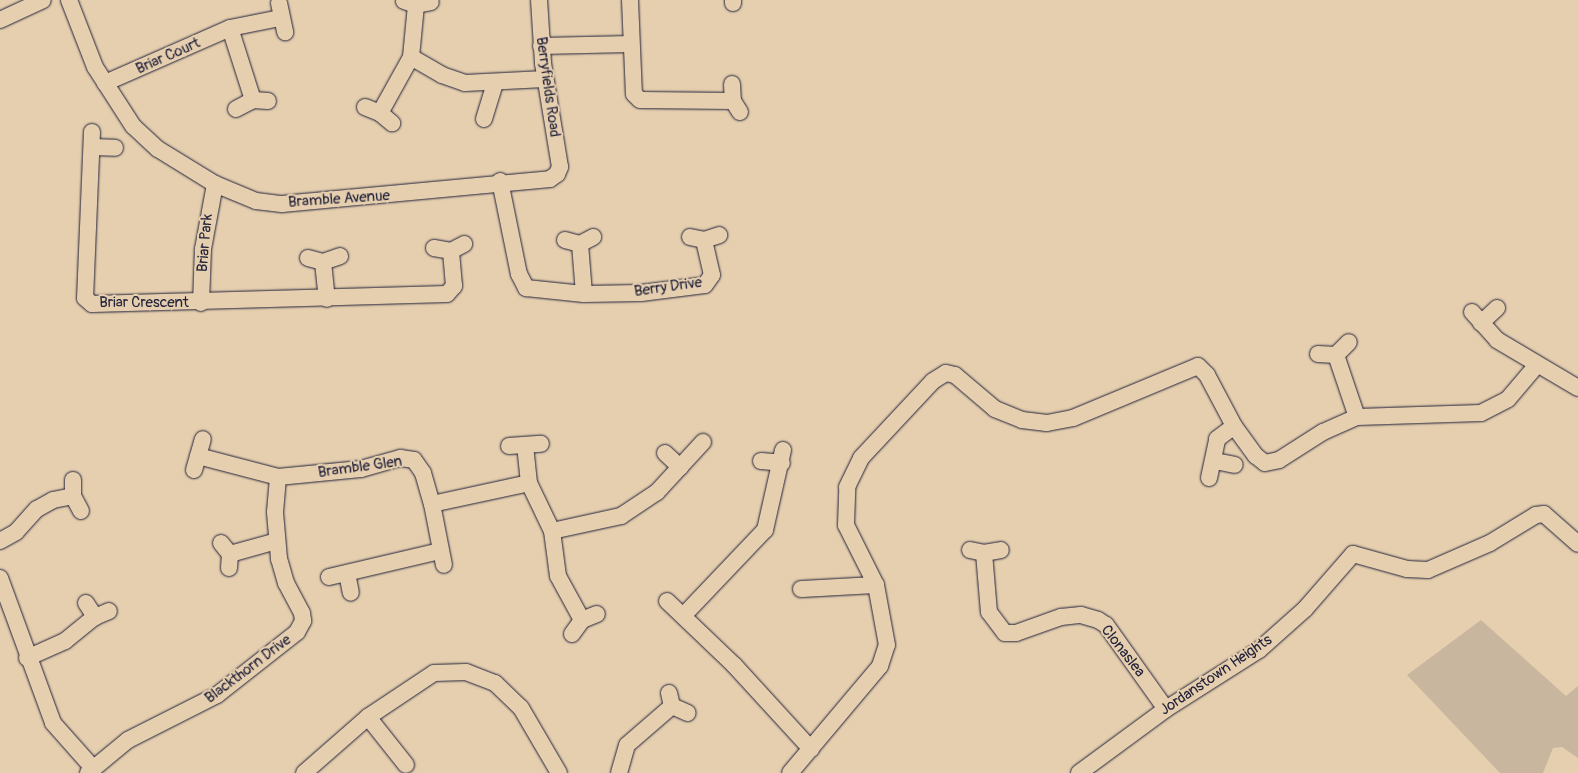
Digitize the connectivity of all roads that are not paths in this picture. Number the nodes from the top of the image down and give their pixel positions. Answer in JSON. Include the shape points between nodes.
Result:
{"nodes":[{"id":1,"x":43,"y":0,"type":"edge"},
{"id":2,"x":69,"y":0,"type":"edge"},
{"id":3,"x":539,"y":0,"type":"edge"},
{"id":4,"x":630,"y":0,"type":"edge"},
{"id":5,"x":417,"y":3,"type":"edge"},
{"id":6,"x":281,"y":17,"type":"dead end"},
{"id":7,"x":0,"y":20,"type":"edge"},
{"id":8,"x":230,"y":28,"type":"junction"},
{"id":9,"x":631,"y":44,"type":"junction"},
{"id":10,"x":541,"y":46,"type":"junction"},
{"id":11,"x":411,"y":57,"type":"junction"},
{"id":12,"x":545,"y":79,"type":"junction"},
{"id":13,"x":105,"y":83,"type":"junction"},
{"id":14,"x":495,"y":84,"type":"junction"},
{"id":15,"x":732,"y":84,"type":"dead end"},
{"id":16,"x":236,"y":109,"type":"dead end"},
{"id":17,"x":379,"y":114,"type":"dead end"},
{"id":18,"x":484,"y":119,"type":"dead end"},
{"id":19,"x":115,"y":148,"type":"dead end"},
{"id":20,"x":557,"y":174,"type":"joint"},
{"id":21,"x":500,"y":181,"type":"junction"},
{"id":22,"x":215,"y":184,"type":"junction"},
{"id":23,"x":704,"y":238,"type":"dead end"},
{"id":24,"x":579,"y":240,"type":"dead end"},
{"id":25,"x":434,"y":248,"type":"dead end"},
{"id":26,"x":340,"y":256,"type":"dead end"},
{"id":27,"x":584,"y":294,"type":"junction"},
{"id":28,"x":327,"y":299,"type":"junction"},
{"id":29,"x":201,"y":303,"type":"junction"},
{"id":30,"x":1497,"y":308,"type":"dead end"},
{"id":31,"x":1349,"y":342,"type":"dead end"},
{"id":32,"x":1318,"y":354,"type":"dead end"},
{"id":33,"x":1336,"y":355,"type":"junction"},
{"id":34,"x":1536,"y":366,"type":"junction"},
{"id":35,"x":1578,"y":388,"type":"edge"},
{"id":36,"x":1357,"y":417,"type":"junction"},
{"id":37,"x":1234,"y":426,"type":"junction"},
{"id":38,"x":203,"y":439,"type":"dead end"},
{"id":39,"x":703,"y":442,"type":"dead end"},
{"id":40,"x":525,"y":445,"type":"dead end"},
{"id":41,"x":665,"y":454,"type":"dead end"},
{"id":42,"x":761,"y":461,"type":"dead end"},
{"id":43,"x":1214,"y":461,"type":"junction"},
{"id":44,"x":1234,"y":465,"type":"dead end"},
{"id":45,"x":680,"y":468,"type":"junction"},
{"id":46,"x":278,"y":477,"type":"junction"},
{"id":47,"x":1209,"y":478,"type":"dead end"},
{"id":48,"x":530,"y":483,"type":"junction"},
{"id":49,"x":76,"y":496,"type":"dead end"},
{"id":50,"x":432,"y":504,"type":"junction"},
{"id":51,"x":552,"y":531,"type":"junction"},
{"id":52,"x":0,"y":541,"type":"edge"},
{"id":53,"x":277,"y":541,"type":"junction"},
{"id":54,"x":1578,"y":544,"type":"edge"},
{"id":55,"x":1001,"y":550,"type":"dead end"},
{"id":56,"x":227,"y":555,"type":"dead end"},
{"id":57,"x":347,"y":573,"type":"junction"},
{"id":58,"x":329,"y":577,"type":"dead end"},
{"id":59,"x":0,"y":578,"type":"edge"},
{"id":60,"x":876,"y":585,"type":"junction"},
{"id":61,"x":801,"y":589,"type":"dead end"},
{"id":62,"x":351,"y":593,"type":"dead end"},
{"id":63,"x":667,"y":601,"type":"dead end"},
{"id":64,"x":97,"y":611,"type":"dead end"},
{"id":65,"x":683,"y":616,"type":"junction"},
{"id":66,"x":572,"y":634,"type":"dead end"},
{"id":67,"x":27,"y":658,"type":"junction"},
{"id":68,"x":1166,"y":709,"type":"junction"},
{"id":69,"x":688,"y":713,"type":"dead end"},
{"id":70,"x":368,"y":716,"type":"junction"},
{"id":71,"x":811,"y":749,"type":"junction"},
{"id":72,"x":406,"y":765,"type":"dead end"},
{"id":73,"x":91,"y":770,"type":"edge"},
{"id":74,"x":304,"y":773,"type":"edge"},
{"id":75,"x":560,"y":773,"type":"edge"},
{"id":76,"x":619,"y":773,"type":"edge"},
{"id":77,"x":790,"y":773,"type":"edge"},
{"id":78,"x":1079,"y":773,"type":"edge"}],
"edges":[{"from":1,"to":7,"type":"street"},
{"from":2,"to":13,"type":"street","name":"Bramble Avenue","via":[[95,67]]},
{"from":3,"to":10,"type":"street","name":"Berryfields Road"},
{"from":4,"to":9,"type":"street"},
{"from":5,"to":11,"type":"street"},
{"from":6,"to":8,"type":"street","name":"Briar Court"},
{"from":8,"to":13,"type":"street","name":"Briar Court"},
{"from":8,"to":16,"type":"street","via":[[260,101]]},
{"from":9,"to":10,"type":"street"},
{"from":9,"to":15,"type":"street","via":[[634,94],[640,100],[736,106]]},
{"from":10,"to":12,"type":"street","name":"Berryfields Road"},
{"from":11,"to":14,"type":"street","via":[[442,75],[465,83]]},
{"from":11,"to":17,"type":"street"},
{"from":12,"to":14,"type":"street"},
{"from":12,"to":20,"type":"street","name":"Berryfields Road","via":[[560,167]]},
{"from":13,"to":22,"type":"street","name":"Bramble Avenue","via":[[133,126],[158,149]]},
{"from":14,"to":18,"type":"street"},
{"from":19,"to":29,"type":"street","name":"Briar Crescent","via":[[92,139],[85,298],[92,304]]},
{"from":20,"to":21,"type":"street","name":"Bramble Avenue","via":[[550,179]]},
{"from":21,"to":22,"type":"street","name":"Bramble Avenue","via":[[393,196],[282,204],[256,201]]},
{"from":21,"to":27,"type":"street","name":"Berry Drive","via":[[519,274],[526,288]]},
{"from":22,"to":29,"type":"street","name":"Briar Park","via":[[205,229]]},
{"from":23,"to":27,"type":"street","name":"Berry Drive","via":[[712,275],[705,285],[641,293]]},
{"from":24,"to":27,"type":"street"},
{"from":25,"to":28,"type":"street","name":"Briar Crescent","via":[[457,248],[454,286],[448,294]]},
{"from":26,"to":28,"type":"street","via":[[316,260]]},
{"from":28,"to":29,"type":"street","name":"Briar Crescent"},
{"from":30,"to":34,"type":"street","via":[[1477,317],[1497,340]]},
{"from":31,"to":33,"type":"street"},
{"from":32,"to":33,"type":"street"},
{"from":33,"to":36,"type":"street"},
{"from":34,"to":35,"type":"street"},
{"from":34,"to":36,"type":"street","via":[[1508,399],[1481,413]]},
{"from":36,"to":37,"type":"street","via":[[1324,432],[1279,460],[1265,463]]},
{"from":37,"to":43,"type":"street","via":[[1217,439]]},
{"from":37,"to":60,"type":"street","via":[[1207,375],[1198,366],[1073,418],[1047,422],[1022,420],[995,409],[955,375],[946,373],[933,381],[861,458],[847,486],[846,525]]},
{"from":38,"to":46,"type":"street","name":"Bramble Glen","via":[[196,463]]},
{"from":39,"to":45,"type":"street"},
{"from":40,"to":48,"type":"street"},
{"from":41,"to":45,"type":"street"},
{"from":42,"to":65,"type":"street","via":[[782,457],[765,530]]},
{"from":43,"to":44,"type":"street"},
{"from":43,"to":47,"type":"street"},
{"from":45,"to":51,"type":"street","via":[[657,492],[621,516]]},
{"from":46,"to":50,"type":"street","name":"Bramble Glen","via":[[361,468],[400,458],[414,460],[423,473]]},
{"from":46,"to":53,"type":"street","name":"Blackthorn Drive"},
{"from":48,"to":50,"type":"street"},
{"from":48,"to":51,"type":"street"},
{"from":49,"to":52,"type":"street","via":[[53,500],[37,509],[16,532]]},
{"from":50,"to":57,"type":"street","name":"Bramble Glen","via":[[442,558]]},
{"from":51,"to":66,"type":"street","via":[[558,576],[590,617]]},
{"from":53,"to":56,"type":"street"},
{"from":53,"to":73,"type":"street","name":"Blackthorn Drive","via":[[286,583],[302,613],[303,621],[297,632],[217,694],[128,740]]},
{"from":54,"to":68,"type":"street","name":"Jordanstown Heights","via":[[1544,514],[1536,515],[1490,543],[1428,570],[1407,569],[1353,554],[1305,609],[1259,650]]},
{"from":55,"to":68,"type":"street","name":"Clonaslea","via":[[977,551],[989,612],[1005,633],[1016,633],[1061,617],[1081,615],[1098,620],[1106,626]]},
{"from":57,"to":58,"type":"street"},
{"from":57,"to":62,"type":"street"},
{"from":59,"to":67,"type":"street"},
{"from":60,"to":61,"type":"street"},
{"from":60,"to":71,"type":"street","via":[[887,645],[880,666]]},
{"from":63,"to":65,"type":"street"},
{"from":64,"to":67,"type":"street","via":[[65,641]]},
{"from":65,"to":71,"type":"street","via":[[734,665]]},
{"from":67,"to":73,"type":"street","via":[[53,723]]},
{"from":68,"to":78,"type":"street","name":"Jordanstown Heights"},
{"from":69,"to":76,"type":"street","via":[[670,699],[627,745]]},
{"from":70,"to":72,"type":"street"},
{"from":70,"to":74,"type":"street"},
{"from":70,"to":75,"type":"street","via":[[434,673],[466,672],[495,683],[521,708]]},
{"from":71,"to":77,"type":"street"}]}
